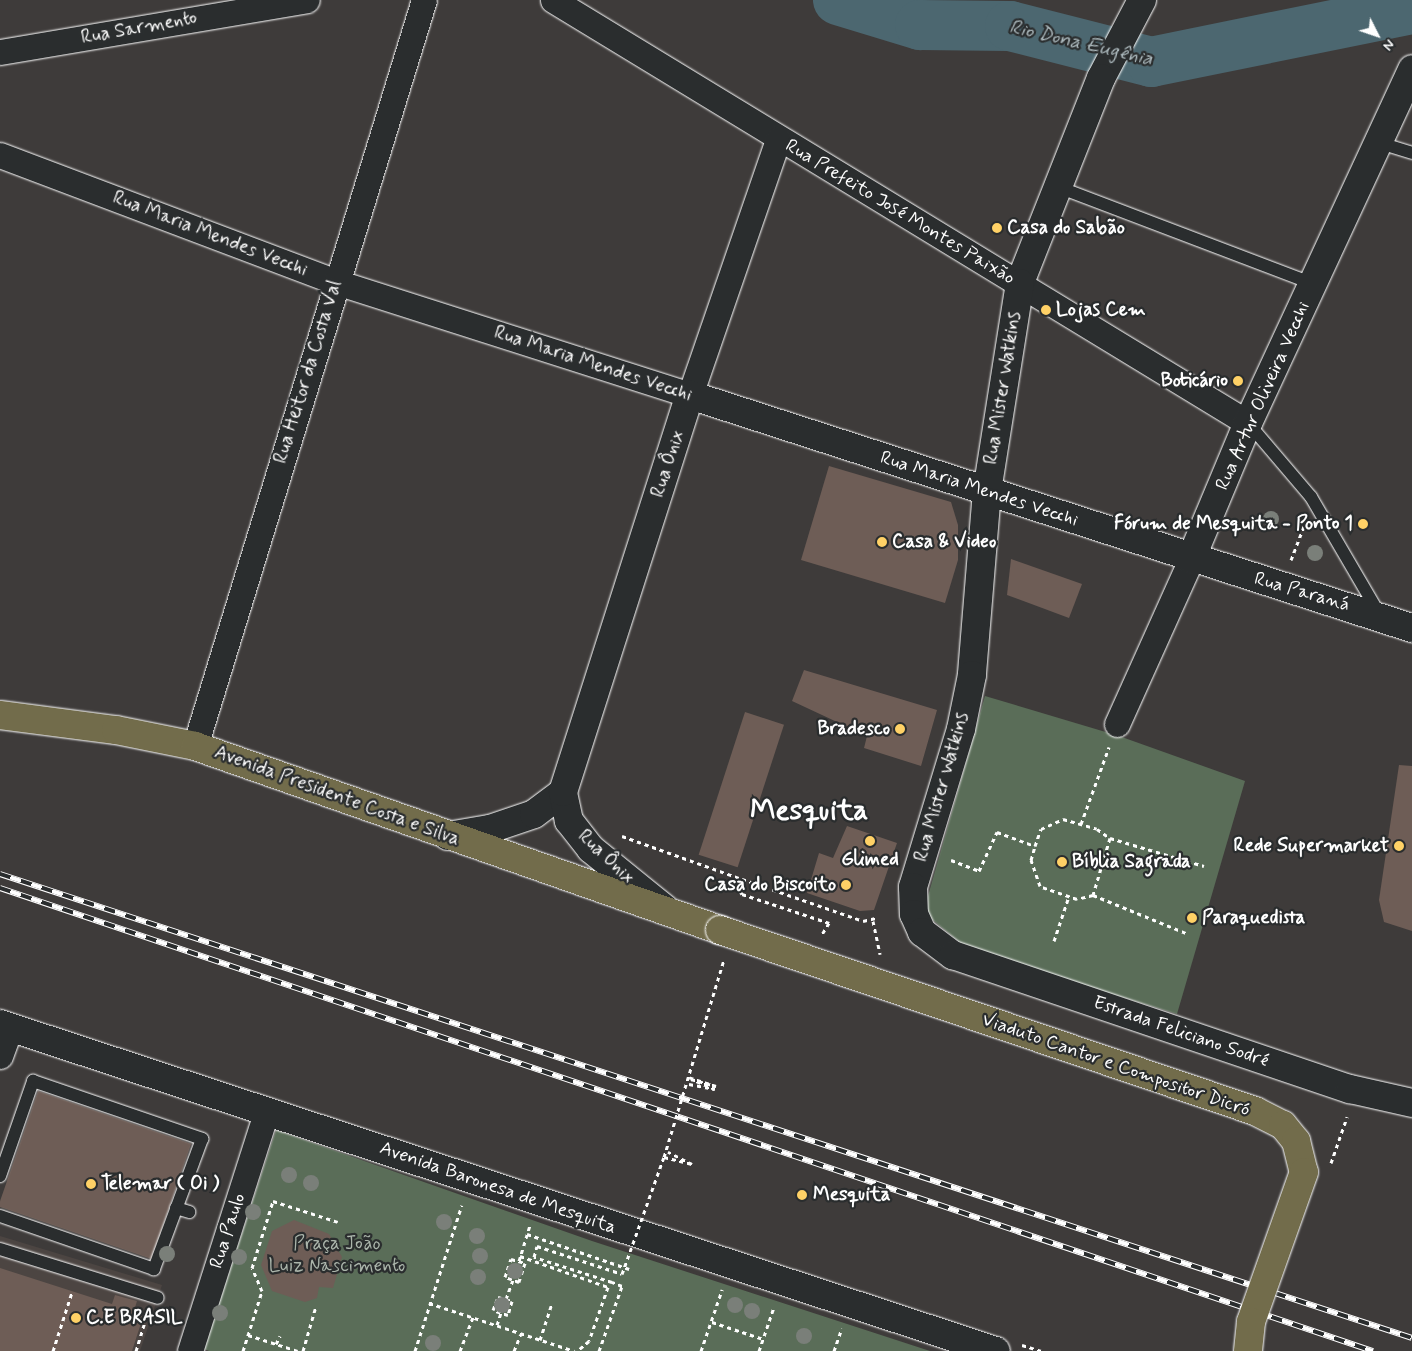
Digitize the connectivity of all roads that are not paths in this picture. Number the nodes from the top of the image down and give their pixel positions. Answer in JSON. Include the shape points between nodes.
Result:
{"nodes":[{"id":1,"x":307,"y":0,"type":"edge"},
{"id":2,"x":424,"y":0,"type":"edge"},
{"id":3,"x":553,"y":0,"type":"edge"},
{"id":4,"x":1142,"y":0,"type":"edge"},
{"id":5,"x":0,"y":52,"type":"edge"},
{"id":6,"x":1412,"y":69,"type":"edge"},
{"id":7,"x":778,"y":138,"type":"junction"},
{"id":8,"x":1380,"y":143,"type":"junction"},
{"id":9,"x":1412,"y":153,"type":"edge"},
{"id":10,"x":0,"y":155,"type":"edge"},
{"id":11,"x":1061,"y":188,"type":"junction"},
{"id":12,"x":336,"y":282,"type":"junction"},
{"id":13,"x":1020,"y":283,"type":"junction"},
{"id":14,"x":1314,"y":284,"type":"junction"},
{"id":15,"x":690,"y":395,"type":"junction"},
{"id":16,"x":1248,"y":423,"type":"junction"},
{"id":17,"x":987,"y":491,"type":"junction"},
{"id":18,"x":1191,"y":560,"type":"junction"},
{"id":19,"x":1380,"y":615,"type":"junction"},
{"id":20,"x":1412,"y":628,"type":"edge"},
{"id":21,"x":0,"y":715,"type":"edge"},
{"id":22,"x":1117,"y":724,"type":"road end"},
{"id":23,"x":195,"y":746,"type":"junction"},
{"id":24,"x":564,"y":792,"type":"junction"},
{"id":25,"x":448,"y":836,"type":"junction"},
{"id":26,"x":667,"y":911,"type":"junction"},
{"id":27,"x":723,"y":942,"type":"joint"},
{"id":28,"x":953,"y":955,"type":"joint"},
{"id":29,"x":5,"y":1026,"type":"edge"},
{"id":30,"x":0,"y":1056,"type":"edge"},
{"id":31,"x":1412,"y":1103,"type":"edge"},
{"id":32,"x":267,"y":1110,"type":"junction"},
{"id":33,"x":0,"y":1176,"type":"edge"},
{"id":34,"x":176,"y":1208,"type":"junction"},
{"id":35,"x":190,"y":1212,"type":"dead end"},
{"id":36,"x":0,"y":1216,"type":"edge"},
{"id":37,"x":0,"y":1249,"type":"edge"},
{"id":38,"x":155,"y":1266,"type":"junction"},
{"id":39,"x":168,"y":1270,"type":"dead end"},
{"id":40,"x":156,"y":1297,"type":"road end"},
{"id":41,"x":960,"y":1345,"type":"edge"},
{"id":42,"x":190,"y":1351,"type":"edge"},
{"id":43,"x":996,"y":1351,"type":"edge"},
{"id":44,"x":1248,"y":1351,"type":"edge"}],
"edges":[{"from":1,"to":5,"type":"street","name":"Rua Sarmento"},
{"from":2,"to":12,"type":"street","name":"Rua Heitor da Costa Val"},
{"from":3,"to":7,"type":"street","name":"Rua Prefeito José Montes Paixão"},
{"from":4,"to":11,"type":"main road","name":"Rua Mister Watkins","via":[[1101,78]]},
{"from":6,"to":8,"type":"main road","name":"Rua Artur Oliveira Vecchi"},
{"from":7,"to":13,"type":"street","name":"Rua Prefeito José Montes Paixão"},
{"from":7,"to":15,"type":"street","name":"Rua Ônix"},
{"from":8,"to":9,"type":"lane"},
{"from":8,"to":14,"type":"main road","name":"Rua Artur Oliveira Vecchi"},
{"from":10,"to":12,"type":"street","name":"Rua Maria Mendes Vecchi"},
{"from":11,"to":13,"type":"main road","name":"Rua Mister Watkins"},
{"from":11,"to":14,"type":"lane"},
{"from":12,"to":15,"type":"street","name":"Rua Maria Mendes Vecchi"},
{"from":12,"to":23,"type":"street","name":"Rua Heitor da Costa Val"},
{"from":13,"to":16,"type":"street","name":"Rua Prefeito José Montes Paixão"},
{"from":13,"to":17,"type":"main road","name":"Rua Mister Watkins"},
{"from":14,"to":16,"type":"main road","name":"Rua Artur Oliveira Vecchi"},
{"from":15,"to":17,"type":"main road","name":"Rua Maria Mendes Vecchi"},
{"from":15,"to":24,"type":"main road","name":"Rua Ônix"},
{"from":16,"to":18,"type":"main road","name":"Rua Artur Oliveira Vecchi"},
{"from":16,"to":19,"type":"lane","via":[[1314,502]]},
{"from":17,"to":18,"type":"main road","name":"Rua Maria Mendes Vecchi"},
{"from":17,"to":28,"type":"main road","name":"Rua Mister Watkins","via":[[972,675],[961,729],[913,887],[914,914],[922,932]]},
{"from":18,"to":19,"type":"main road","name":"Rua Paraná"},
{"from":18,"to":22,"type":"street","name":"Rua Artur Oliveira Vecchi"},
{"from":19,"to":20,"type":"main road","name":"Rua Paraná"},
{"from":21,"to":23,"type":"main road","name":"Avenida Presidente Costa e Silva","via":[[116,730]]},
{"from":23,"to":25,"type":"main road","name":"Avenida Presidente Costa e Silva"},
{"from":24,"to":25,"type":"main road","via":[[534,814],[490,829]]},
{"from":24,"to":26,"type":"main road","name":"Rua Ônix","via":[[569,821],[591,849]]},
{"from":25,"to":26,"type":"main road","name":"Avenida Presidente Costa e Silva"},
{"from":26,"to":27,"type":"main road","name":"Avenida Presidente Costa e Silva"},
{"from":27,"to":44,"type":"main road","name":"Viaduto Cantor e Compositor Dicró","bridge":true,"via":[[1255,1111],[1282,1125],[1296,1141],[1304,1172],[1252,1322]]},
{"from":28,"to":31,"type":"main road","name":"Estrada Feliciano Sodré","via":[[1350,1089]]},
{"from":29,"to":30,"type":"street"},
{"from":29,"to":32,"type":"main road","name":"Avenida Baronesa de Mesquita"},
{"from":32,"to":41,"type":"main road","name":"Avenida Baronesa de Mesquita"},
{"from":32,"to":42,"type":"street","name":"Rua Paulo"},
{"from":33,"to":34,"type":"lane","via":[[33,1081],[202,1139]]},
{"from":34,"to":35,"type":"lane"},
{"from":34,"to":38,"type":"lane"},
{"from":36,"to":38,"type":"lane"},
{"from":37,"to":40,"type":"lane"},
{"from":38,"to":39,"type":"lane"},
{"from":41,"to":43,"type":"main road","name":"Avenida Baronesa de Mesquita"}]}
